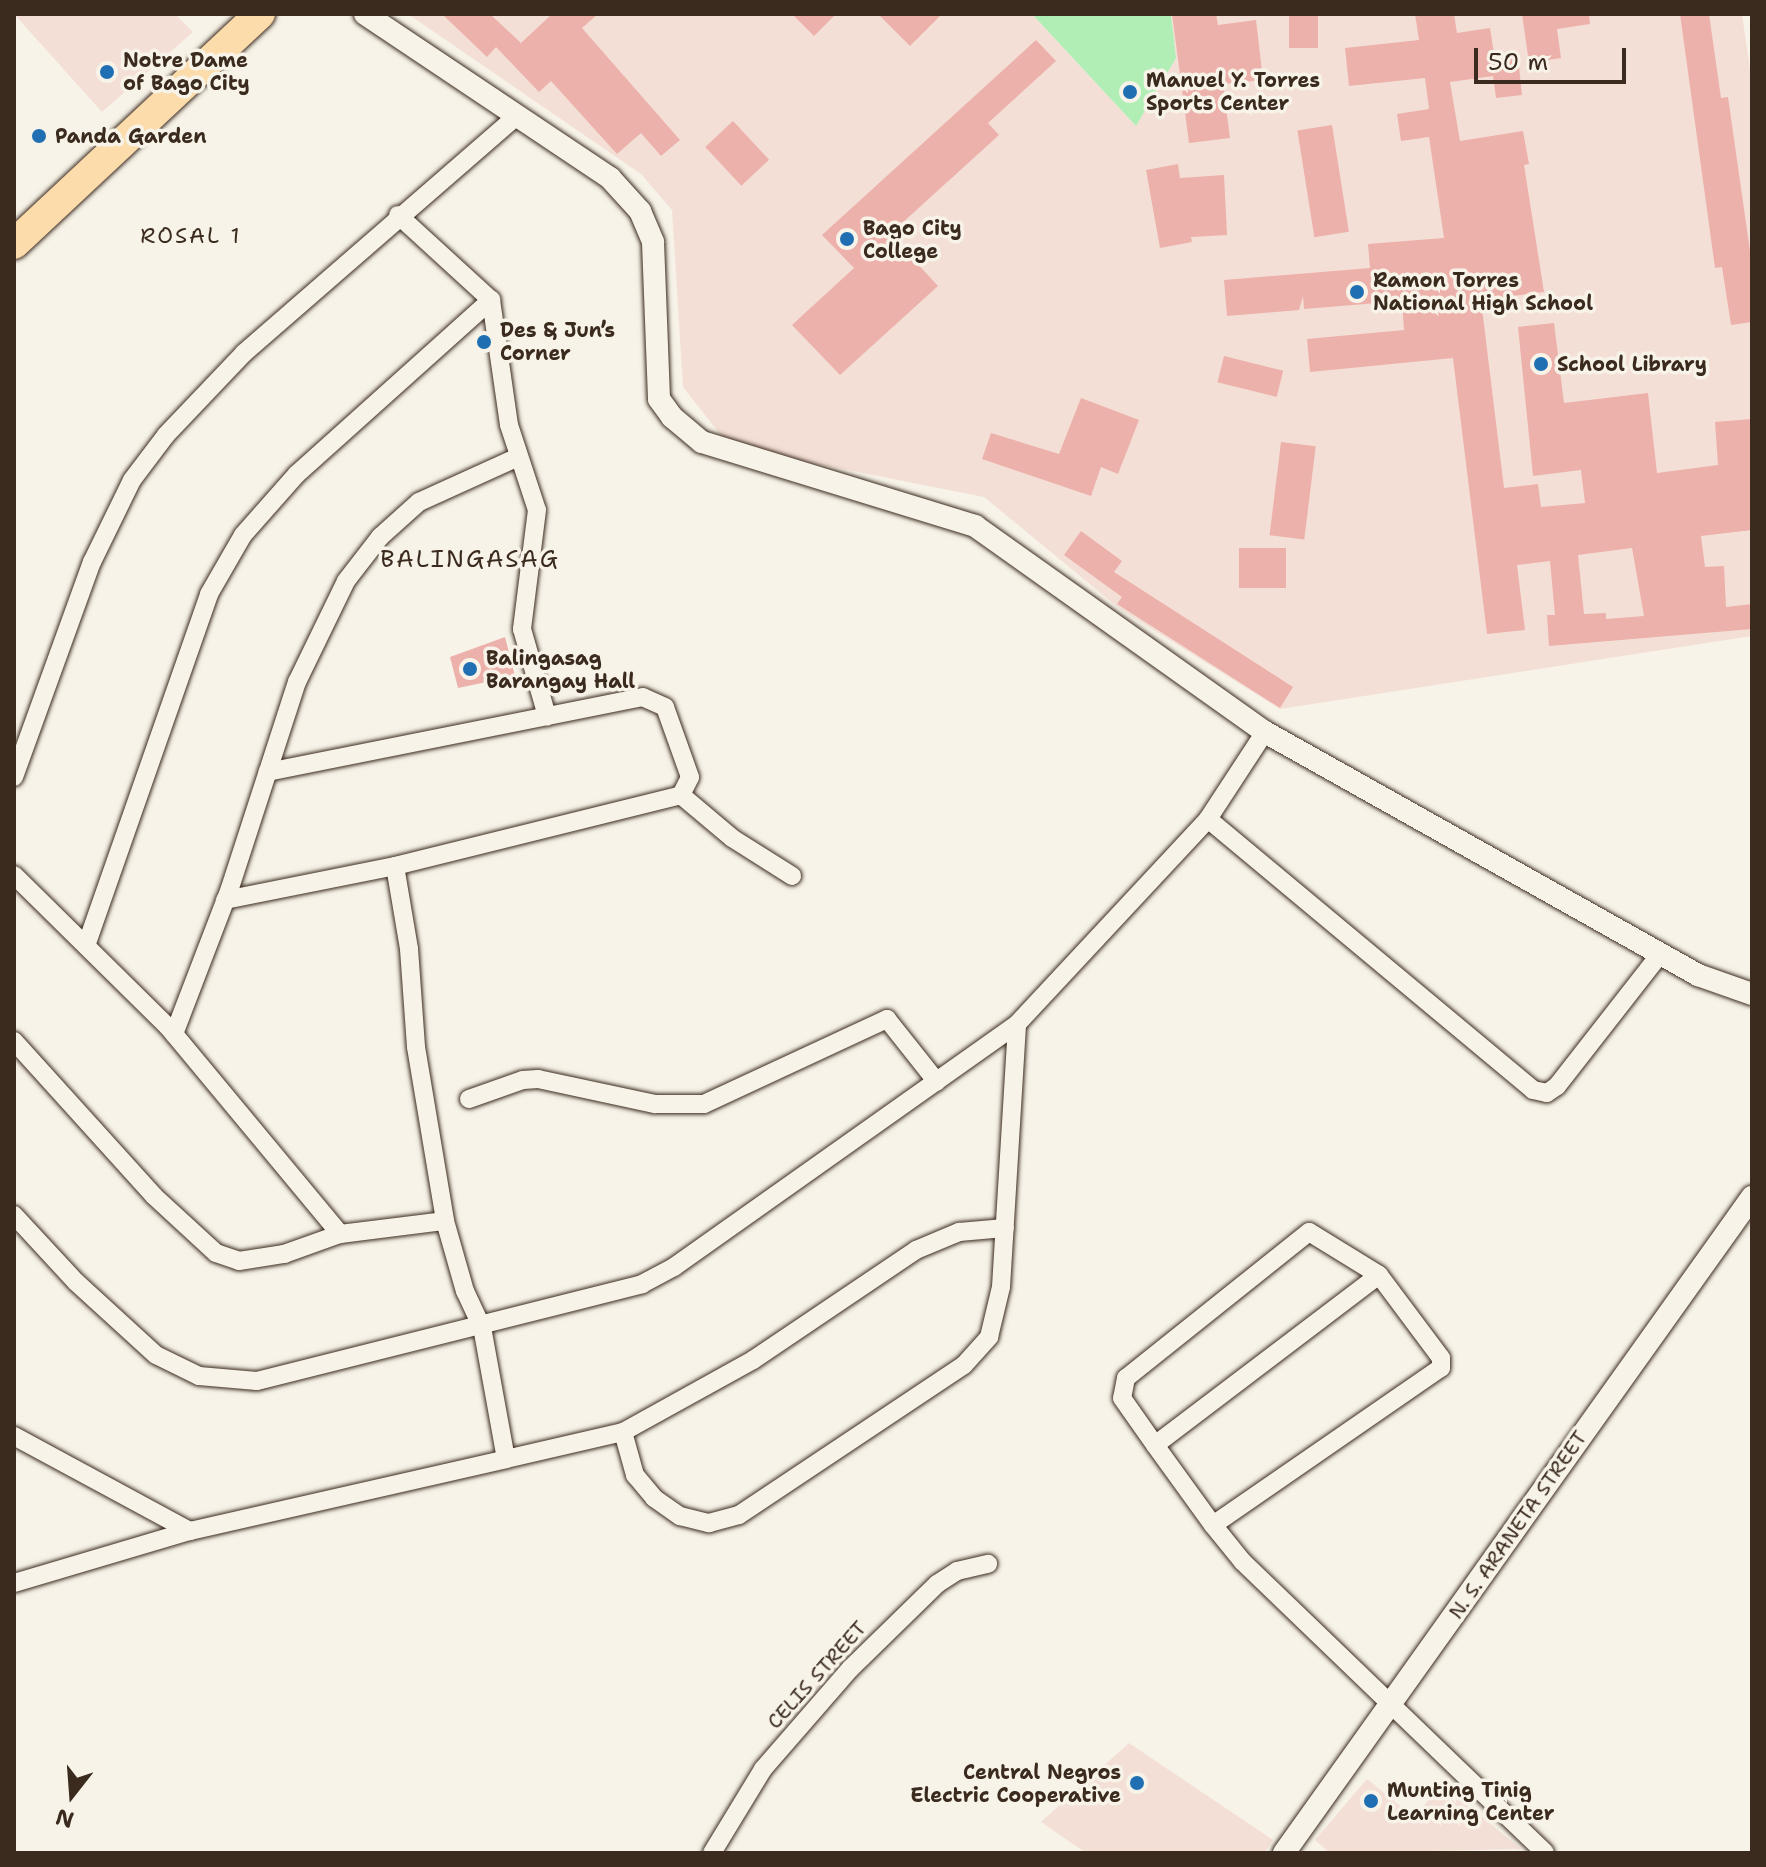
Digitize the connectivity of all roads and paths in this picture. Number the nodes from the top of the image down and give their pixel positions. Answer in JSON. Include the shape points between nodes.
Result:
{"nodes":[{"id":1,"x":260,"y":14,"type":"edge"},
{"id":2,"x":365,"y":14,"type":"edge"},
{"id":3,"x":518,"y":115,"type":"junction"},
{"id":4,"x":398,"y":215,"type":"junction"},
{"id":5,"x":14,"y":244,"type":"edge"},
{"id":6,"x":491,"y":300,"type":"junction"},
{"id":7,"x":518,"y":457,"type":"junction"},
{"id":8,"x":547,"y":716,"type":"junction"},
{"id":9,"x":1265,"y":732,"type":"junction"},
{"id":10,"x":267,"y":772,"type":"junction"},
{"id":11,"x":14,"y":777,"type":"edge"},
{"id":12,"x":681,"y":795,"type":"junction"},
{"id":13,"x":1208,"y":819,"type":"junction"},
{"id":14,"x":395,"y":866,"type":"junction"},
{"id":15,"x":14,"y":875,"type":"edge"},
{"id":16,"x":792,"y":876,"type":"dead end"},
{"id":17,"x":225,"y":900,"type":"junction"},
{"id":18,"x":87,"y":943,"type":"junction"},
{"id":19,"x":1661,"y":953,"type":"junction"},
{"id":20,"x":1752,"y":994,"type":"edge"},
{"id":21,"x":1017,"y":1024,"type":"junction"},
{"id":22,"x":174,"y":1034,"type":"junction"},
{"id":23,"x":14,"y":1041,"type":"edge"},
{"id":24,"x":937,"y":1082,"type":"junction"},
{"id":25,"x":469,"y":1099,"type":"dead end"},
{"id":26,"x":1752,"y":1197,"type":"edge"},
{"id":27,"x":14,"y":1215,"type":"edge"},
{"id":28,"x":445,"y":1221,"type":"junction"},
{"id":29,"x":1005,"y":1228,"type":"junction"},
{"id":30,"x":28,"y":1231,"type":"junction"},
{"id":31,"x":340,"y":1234,"type":"junction"},
{"id":32,"x":14,"y":1244,"type":"edge"},
{"id":33,"x":1379,"y":1275,"type":"junction"},
{"id":34,"x":482,"y":1327,"type":"junction"},
{"id":35,"x":623,"y":1432,"type":"junction"},
{"id":36,"x":14,"y":1436,"type":"edge"},
{"id":37,"x":1155,"y":1445,"type":"junction"},
{"id":38,"x":506,"y":1459,"type":"junction"},
{"id":39,"x":1213,"y":1525,"type":"junction"},
{"id":40,"x":190,"y":1531,"type":"junction"},
{"id":41,"x":988,"y":1564,"type":"dead end"},
{"id":42,"x":14,"y":1583,"type":"edge"},
{"id":43,"x":1392,"y":1703,"type":"junction"},
{"id":44,"x":712,"y":1853,"type":"edge"},
{"id":45,"x":1284,"y":1853,"type":"edge"},
{"id":46,"x":1545,"y":1853,"type":"edge"}],
"edges":[{"from":1,"to":5,"type":"highway"},
{"from":2,"to":3,"type":"street"},
{"from":3,"to":4,"type":"street"},
{"from":3,"to":9,"type":"street","via":[[610,178],[640,211],[653,242],[659,399],[702,442],[975,526]]},
{"from":4,"to":6,"type":"street"},
{"from":4,"to":11,"type":"street","via":[[244,353],[166,435],[132,480],[92,562]]},
{"from":6,"to":7,"type":"street"},
{"from":6,"to":18,"type":"street","via":[[297,474],[243,535],[209,594]]},
{"from":7,"to":8,"type":"street","via":[[537,510],[522,629]]},
{"from":7,"to":10,"type":"street","via":[[419,502],[380,537],[346,581],[315,637]]},
{"from":8,"to":10,"type":"street"},
{"from":8,"to":12,"type":"street","via":[[656,699],[665,707],[690,777]]},
{"from":9,"to":13,"type":"street"},
{"from":9,"to":19,"type":"street"},
{"from":10,"to":17,"type":"street"},
{"from":12,"to":14,"type":"street"},
{"from":12,"to":16,"type":"street","via":[[732,838]]},
{"from":13,"to":19,"type":"street","via":[[1533,1090],[1547,1093],[1557,1086]]},
{"from":13,"to":21,"type":"street"},
{"from":14,"to":17,"type":"street"},
{"from":14,"to":28,"type":"street","via":[[416,1047]]},
{"from":15,"to":18,"type":"street"},
{"from":17,"to":22,"type":"street"},
{"from":18,"to":22,"type":"street"},
{"from":19,"to":20,"type":"street","via":[[1718,984]]},
{"from":21,"to":24,"type":"street"},
{"from":21,"to":29,"type":"street"},
{"from":22,"to":31,"type":"street"},
{"from":23,"to":31,"type":"street","via":[[154,1196],[216,1253],[239,1261],[284,1254]]},
{"from":24,"to":25,"type":"street","via":[[887,1019],[704,1104],[655,1104],[538,1079]]},
{"from":24,"to":34,"type":"street","via":[[674,1267],[642,1284]]},
{"from":26,"to":43,"type":"street","name":"N. S. ARANETA STREET"},
{"from":27,"to":30,"type":"street"},
{"from":28,"to":31,"type":"street"},
{"from":28,"to":34,"type":"street","via":[[465,1291]]},
{"from":29,"to":35,"type":"street","via":[[959,1232],[916,1250],[753,1360]]},
{"from":29,"to":35,"type":"street","via":[[1001,1287],[989,1337],[964,1365],[739,1515],[709,1523],[680,1516],[654,1498],[635,1475]]},
{"from":30,"to":32,"type":"street"},
{"from":30,"to":34,"type":"street","via":[[156,1355],[199,1376],[257,1381]]},
{"from":33,"to":37,"type":"street"},
{"from":33,"to":37,"type":"street","via":[[1320,1235],[1302,1236],[1126,1378],[1122,1398]]},
{"from":33,"to":39,"type":"street","via":[[1441,1358],[1441,1368]]},
{"from":34,"to":38,"type":"street"},
{"from":35,"to":38,"type":"street"},
{"from":36,"to":40,"type":"street"},
{"from":37,"to":39,"type":"street"},
{"from":38,"to":40,"type":"street"},
{"from":39,"to":43,"type":"street","via":[[1243,1562]]},
{"from":40,"to":42,"type":"street"},
{"from":41,"to":44,"type":"street","name":"CELIS STREET","via":[[957,1571],[937,1584],[850,1669],[763,1769]]},
{"from":43,"to":45,"type":"street","name":"N. S. ARANETA STREET"},
{"from":43,"to":46,"type":"street"}]}
